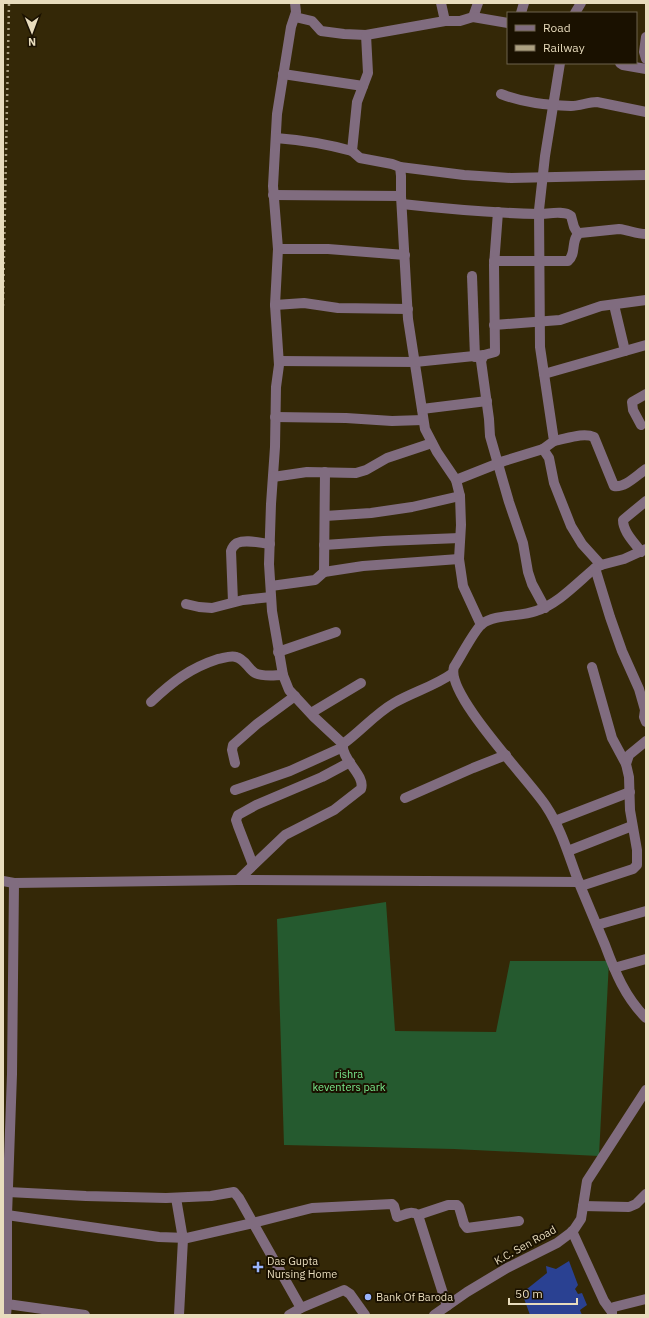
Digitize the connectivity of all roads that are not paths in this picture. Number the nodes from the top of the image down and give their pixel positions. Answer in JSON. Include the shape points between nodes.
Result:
{"nodes":[{"id":1,"x":295,"y":3,"type":"edge"},
{"id":2,"x":441,"y":3,"type":"edge"},
{"id":3,"x":478,"y":3,"type":"edge"},
{"id":4,"x":581,"y":3,"type":"edge"},
{"id":5,"x":576,"y":12,"type":"edge"},
{"id":6,"x":295,"y":16,"type":"junction"},
{"id":7,"x":473,"y":17,"type":"junction"},
{"id":8,"x":445,"y":21,"type":"junction"},
{"id":9,"x":507,"y":23,"type":"edge"},
{"id":10,"x":366,"y":35,"type":"junction"},
{"id":11,"x":646,"y":37,"type":"edge"},
{"id":12,"x":646,"y":59,"type":"edge"},
{"id":13,"x":560,"y":64,"type":"edge"},
{"id":14,"x":622,"y":64,"type":"edge"},
{"id":15,"x":646,"y":70,"type":"edge"},
{"id":16,"x":283,"y":74,"type":"junction"},
{"id":17,"x":364,"y":86,"type":"junction"},
{"id":18,"x":501,"y":94,"type":"dead end"},
{"id":19,"x":553,"y":105,"type":"junction"},
{"id":20,"x":646,"y":112,"type":"edge"},
{"id":21,"x":276,"y":138,"type":"junction"},
{"id":22,"x":352,"y":151,"type":"junction"},
{"id":23,"x":400,"y":167,"type":"junction"},
{"id":24,"x":646,"y":175,"type":"edge"},
{"id":25,"x":543,"y":177,"type":"junction"},
{"id":26,"x":273,"y":195,"type":"junction"},
{"id":27,"x":401,"y":200,"type":"junction"},
{"id":28,"x":498,"y":212,"type":"junction"},
{"id":29,"x":539,"y":214,"type":"junction"},
{"id":30,"x":578,"y":234,"type":"junction"},
{"id":31,"x":646,"y":234,"type":"edge"},
{"id":32,"x":278,"y":250,"type":"junction"},
{"id":33,"x":404,"y":255,"type":"junction"},
{"id":34,"x":494,"y":261,"type":"junction"},
{"id":35,"x":540,"y":262,"type":"junction"},
{"id":36,"x":472,"y":276,"type":"dead end"},
{"id":37,"x":646,"y":300,"type":"edge"},
{"id":38,"x":276,"y":305,"type":"junction"},
{"id":39,"x":614,"y":305,"type":"junction"},
{"id":40,"x":408,"y":309,"type":"junction"},
{"id":41,"x":540,"y":321,"type":"junction"},
{"id":42,"x":494,"y":325,"type":"junction"},
{"id":43,"x":646,"y":345,"type":"edge"},
{"id":44,"x":624,"y":351,"type":"junction"},
{"id":45,"x":480,"y":356,"type":"junction"},
{"id":46,"x":279,"y":361,"type":"junction"},
{"id":47,"x":415,"y":362,"type":"junction"},
{"id":48,"x":544,"y":374,"type":"junction"},
{"id":49,"x":646,"y":394,"type":"edge"},
{"id":50,"x":487,"y":401,"type":"junction"},
{"id":51,"x":422,"y":409,"type":"junction"},
{"id":52,"x":276,"y":416,"type":"junction"},
{"id":53,"x":423,"y":420,"type":"junction"},
{"id":54,"x":641,"y":425,"type":"dead end"},
{"id":55,"x":554,"y":442,"type":"junction"},
{"id":56,"x":432,"y":443,"type":"junction"},
{"id":57,"x":544,"y":449,"type":"junction"},
{"id":58,"x":498,"y":464,"type":"junction"},
{"id":59,"x":646,"y":469,"type":"edge"},
{"id":60,"x":325,"y":472,"type":"junction"},
{"id":61,"x":273,"y":476,"type":"junction"},
{"id":62,"x":456,"y":480,"type":"junction"},
{"id":63,"x":460,"y":496,"type":"junction"},
{"id":64,"x":646,"y":501,"type":"edge"},
{"id":65,"x":325,"y":516,"type":"junction"},
{"id":66,"x":460,"y":538,"type":"junction"},
{"id":67,"x":270,"y":544,"type":"junction"},
{"id":68,"x":324,"y":545,"type":"junction"},
{"id":69,"x":643,"y":551,"type":"edge"},
{"id":70,"x":459,"y":560,"type":"junction"},
{"id":71,"x":598,"y":567,"type":"junction"},
{"id":72,"x":324,"y":572,"type":"junction"},
{"id":73,"x":270,"y":586,"type":"junction"},
{"id":74,"x":271,"y":597,"type":"junction"},
{"id":75,"x":233,"y":602,"type":"junction"},
{"id":76,"x":186,"y":604,"type":"dead end"},
{"id":77,"x":545,"y":608,"type":"junction"},
{"id":78,"x":480,"y":625,"type":"junction"},
{"id":79,"x":336,"y":632,"type":"dead end"},
{"id":80,"x":278,"y":652,"type":"junction"},
{"id":81,"x":592,"y":668,"type":"dead end"},
{"id":82,"x":453,"y":673,"type":"junction"},
{"id":83,"x":282,"y":675,"type":"junction"},
{"id":84,"x":362,"y":683,"type":"dead end"},
{"id":85,"x":295,"y":696,"type":"junction"},
{"id":86,"x":151,"y":702,"type":"dead end"},
{"id":87,"x":311,"y":713,"type":"junction"},
{"id":88,"x":646,"y":722,"type":"edge"},
{"id":89,"x":646,"y":741,"type":"edge"},
{"id":90,"x":343,"y":746,"type":"junction"},
{"id":91,"x":506,"y":755,"type":"junction"},
{"id":92,"x":350,"y":762,"type":"junction"},
{"id":93,"x":234,"y":763,"type":"dead end"},
{"id":94,"x":626,"y":764,"type":"junction"},
{"id":95,"x":235,"y":790,"type":"dead end"},
{"id":96,"x":630,"y":792,"type":"junction"},
{"id":97,"x":405,"y":798,"type":"dead end"},
{"id":98,"x":555,"y":821,"type":"junction"},
{"id":99,"x":632,"y":826,"type":"junction"},
{"id":100,"x":568,"y":851,"type":"junction"},
{"id":101,"x":253,"y":865,"type":"junction"},
{"id":102,"x":642,"y":866,"type":"edge"},
{"id":103,"x":238,"y":880,"type":"junction"},
{"id":104,"x":3,"y":881,"type":"edge"},
{"id":105,"x":14,"y":883,"type":"junction"},
{"id":106,"x":580,"y":884,"type":"junction"},
{"id":107,"x":646,"y":911,"type":"edge"},
{"id":108,"x":597,"y":925,"type":"junction"},
{"id":109,"x":646,"y":958,"type":"edge"},
{"id":110,"x":614,"y":968,"type":"junction"},
{"id":111,"x":646,"y":1018,"type":"edge"},
{"id":112,"x":646,"y":1090,"type":"edge"},
{"id":113,"x":643,"y":1101,"type":"edge"},
{"id":114,"x":8,"y":1192,"type":"junction"},
{"id":115,"x":646,"y":1194,"type":"edge"},
{"id":116,"x":176,"y":1198,"type":"junction"},
{"id":117,"x":583,"y":1206,"type":"junction"},
{"id":118,"x":7,"y":1215,"type":"junction"},
{"id":119,"x":418,"y":1215,"type":"junction"},
{"id":120,"x":519,"y":1221,"type":"dead end"},
{"id":121,"x":253,"y":1223,"type":"junction"},
{"id":122,"x":572,"y":1231,"type":"junction"},
{"id":123,"x":183,"y":1239,"type":"junction"},
{"id":124,"x":646,"y":1299,"type":"edge"},
{"id":125,"x":7,"y":1304,"type":"junction"},
{"id":126,"x":447,"y":1306,"type":"junction"},
{"id":127,"x":301,"y":1308,"type":"junction"},
{"id":128,"x":612,"y":1313,"type":"edge"},
{"id":129,"x":6,"y":1315,"type":"edge"},
{"id":130,"x":85,"y":1315,"type":"edge"},
{"id":131,"x":179,"y":1315,"type":"edge"},
{"id":132,"x":289,"y":1315,"type":"edge"},
{"id":133,"x":365,"y":1315,"type":"edge"},
{"id":134,"x":434,"y":1315,"type":"edge"}],
"edges":[{"from":1,"to":6,"type":"street"},
{"from":2,"to":8,"type":"street"},
{"from":3,"to":7,"type":"street"},
{"from":4,"to":5,"type":"street"},
{"from":6,"to":10,"type":"street","via":[[312,21],[321,31]]},
{"from":6,"to":16,"type":"street"},
{"from":7,"to":8,"type":"street","via":[[460,21]]},
{"from":7,"to":9,"type":"street"},
{"from":8,"to":10,"type":"street"},
{"from":10,"to":17,"type":"street","via":[[368,72]]},
{"from":11,"to":12,"type":"street"},
{"from":13,"to":19,"type":"street"},
{"from":14,"to":15,"type":"street"},
{"from":16,"to":17,"type":"street"},
{"from":16,"to":21,"type":"street"},
{"from":17,"to":22,"type":"street","via":[[357,102]]},
{"from":18,"to":19,"type":"street","via":[[522,102]]},
{"from":19,"to":20,"type":"street","via":[[577,106],[597,102]]},
{"from":19,"to":25,"type":"street"},
{"from":21,"to":22,"type":"street","via":[[311,141]]},
{"from":21,"to":26,"type":"street"},
{"from":22,"to":23,"type":"street","via":[[360,158]]},
{"from":23,"to":25,"type":"street","via":[[464,175]]},
{"from":23,"to":27,"type":"street"},
{"from":24,"to":25,"type":"street"},
{"from":25,"to":29,"type":"street"},
{"from":26,"to":27,"type":"street"},
{"from":26,"to":32,"type":"street"},
{"from":27,"to":28,"type":"street"},
{"from":27,"to":33,"type":"street"},
{"from":28,"to":29,"type":"street"},
{"from":28,"to":34,"type":"street"},
{"from":29,"to":30,"type":"street","via":[[570,215]]},
{"from":29,"to":35,"type":"street"},
{"from":30,"to":31,"type":"street","via":[[619,229]]},
{"from":30,"to":35,"type":"street","via":[[570,260]]},
{"from":32,"to":33,"type":"street","via":[[328,249]]},
{"from":32,"to":38,"type":"street"},
{"from":33,"to":40,"type":"street"},
{"from":34,"to":35,"type":"street"},
{"from":34,"to":42,"type":"street"},
{"from":35,"to":41,"type":"street"},
{"from":36,"to":45,"type":"street"},
{"from":37,"to":39,"type":"street"},
{"from":38,"to":40,"type":"street","via":[[304,303],[338,308]]},
{"from":38,"to":46,"type":"street"},
{"from":39,"to":41,"type":"street","via":[[601,306],[560,320]]},
{"from":39,"to":44,"type":"street"},
{"from":40,"to":47,"type":"street"},
{"from":41,"to":42,"type":"street"},
{"from":41,"to":48,"type":"street"},
{"from":42,"to":45,"type":"street","via":[[495,352]]},
{"from":43,"to":44,"type":"street"},
{"from":44,"to":48,"type":"street"},
{"from":45,"to":47,"type":"street"},
{"from":45,"to":50,"type":"street"},
{"from":46,"to":47,"type":"street"},
{"from":46,"to":52,"type":"street"},
{"from":47,"to":51,"type":"street"},
{"from":48,"to":55,"type":"street"},
{"from":49,"to":54,"type":"street","via":[[632,402]]},
{"from":50,"to":51,"type":"street"},
{"from":50,"to":58,"type":"street","via":[[490,436]]},
{"from":51,"to":53,"type":"street"},
{"from":52,"to":53,"type":"street"},
{"from":52,"to":61,"type":"street"},
{"from":53,"to":56,"type":"street"},
{"from":55,"to":57,"type":"street"},
{"from":55,"to":59,"type":"street","via":[[585,435],[594,437],[614,486],[625,484]]},
{"from":56,"to":60,"type":"street","via":[[387,458],[356,473]]},
{"from":56,"to":62,"type":"street"},
{"from":57,"to":58,"type":"street"},
{"from":57,"to":71,"type":"street","via":[[571,526]]},
{"from":58,"to":62,"type":"street"},
{"from":58,"to":77,"type":"street","via":[[523,543],[528,572]]},
{"from":60,"to":61,"type":"street"},
{"from":60,"to":65,"type":"street"},
{"from":61,"to":67,"type":"street"},
{"from":62,"to":63,"type":"street"},
{"from":63,"to":65,"type":"street","via":[[412,507]]},
{"from":63,"to":66,"type":"street"},
{"from":64,"to":69,"type":"street","via":[[623,520],[626,531]]},
{"from":65,"to":68,"type":"street"},
{"from":66,"to":68,"type":"street"},
{"from":66,"to":70,"type":"street"},
{"from":67,"to":73,"type":"street"},
{"from":67,"to":75,"type":"street","via":[[244,542],[236,543],[233,547]]},
{"from":68,"to":72,"type":"street"},
{"from":69,"to":71,"type":"street"},
{"from":70,"to":72,"type":"street","via":[[363,566]]},
{"from":70,"to":78,"type":"street","via":[[463,586]]},
{"from":71,"to":77,"type":"street"},
{"from":71,"to":88,"type":"street","via":[[617,638],[639,689]]},
{"from":72,"to":73,"type":"street","via":[[314,580]]},
{"from":73,"to":74,"type":"street"},
{"from":74,"to":75,"type":"street"},
{"from":74,"to":80,"type":"street"},
{"from":75,"to":76,"type":"street","via":[[212,608]]},
{"from":77,"to":78,"type":"street","via":[[488,620]]},
{"from":78,"to":82,"type":"street"},
{"from":79,"to":80,"type":"street"},
{"from":80,"to":83,"type":"street"},
{"from":81,"to":94,"type":"street","via":[[612,738]]},
{"from":82,"to":90,"type":"street","via":[[394,703]]},
{"from":82,"to":91,"type":"street","via":[[464,701]]},
{"from":83,"to":85,"type":"street"},
{"from":83,"to":86,"type":"street","via":[[261,675],[255,673],[241,659],[235,656],[226,657],[186,673],[169,684]]},
{"from":84,"to":87,"type":"street"},
{"from":85,"to":87,"type":"street"},
{"from":85,"to":93,"type":"street","via":[[233,745]]},
{"from":87,"to":90,"type":"street"},
{"from":89,"to":94,"type":"street","via":[[629,754]]},
{"from":90,"to":92,"type":"street"},
{"from":90,"to":95,"type":"street","via":[[290,771]]},
{"from":91,"to":97,"type":"street"},
{"from":91,"to":98,"type":"street","via":[[542,800]]},
{"from":92,"to":101,"type":"street","via":[[362,783],[362,788],[344,804],[285,835]]},
{"from":92,"to":101,"type":"street","via":[[238,815],[236,820]]},
{"from":94,"to":96,"type":"street"},
{"from":96,"to":98,"type":"street"},
{"from":96,"to":99,"type":"street"},
{"from":98,"to":100,"type":"street"},
{"from":99,"to":100,"type":"street"},
{"from":99,"to":102,"type":"street"},
{"from":100,"to":106,"type":"street"},
{"from":101,"to":103,"type":"street"},
{"from":102,"to":106,"type":"street"},
{"from":103,"to":105,"type":"street"},
{"from":103,"to":106,"type":"street"},
{"from":104,"to":105,"type":"street"},
{"from":105,"to":114,"type":"street"},
{"from":106,"to":108,"type":"street"},
{"from":107,"to":108,"type":"street"},
{"from":108,"to":110,"type":"street"},
{"from":109,"to":110,"type":"street"},
{"from":110,"to":111,"type":"street","via":[[630,999]]},
{"from":112,"to":113,"type":"street","name":"K.C. Sen Road"},
{"from":113,"to":117,"type":"street","name":"K.C. Sen Road","via":[[587,1181]]},
{"from":114,"to":116,"type":"street"},
{"from":114,"to":118,"type":"street"},
{"from":115,"to":117,"type":"street","via":[[629,1207]]},
{"from":116,"to":121,"type":"street","via":[[234,1192]]},
{"from":116,"to":123,"type":"street"},
{"from":117,"to":122,"type":"street","name":"K.C. Sen Road","via":[[581,1219]]},
{"from":118,"to":123,"type":"street"},
{"from":118,"to":125,"type":"street"},
{"from":119,"to":120,"type":"street","via":[[453,1205],[459,1207],[467,1228]]},
{"from":119,"to":121,"type":"street","via":[[414,1212],[396,1217],[394,1206],[390,1204],[334,1206],[312,1208]]},
{"from":119,"to":126,"type":"street"},
{"from":121,"to":123,"type":"street"},
{"from":121,"to":127,"type":"street"},
{"from":122,"to":126,"type":"street","name":"K.C. Sen Road","via":[[557,1243],[507,1268]]},
{"from":122,"to":128,"type":"street"},
{"from":123,"to":131,"type":"street"},
{"from":124,"to":128,"type":"street","via":[[614,1307]]},
{"from":125,"to":129,"type":"street"},
{"from":125,"to":130,"type":"street"},
{"from":126,"to":134,"type":"street","name":"K.C. Sen Road"},
{"from":127,"to":132,"type":"street"},
{"from":127,"to":133,"type":"street","via":[[344,1290],[350,1294]]}]}
